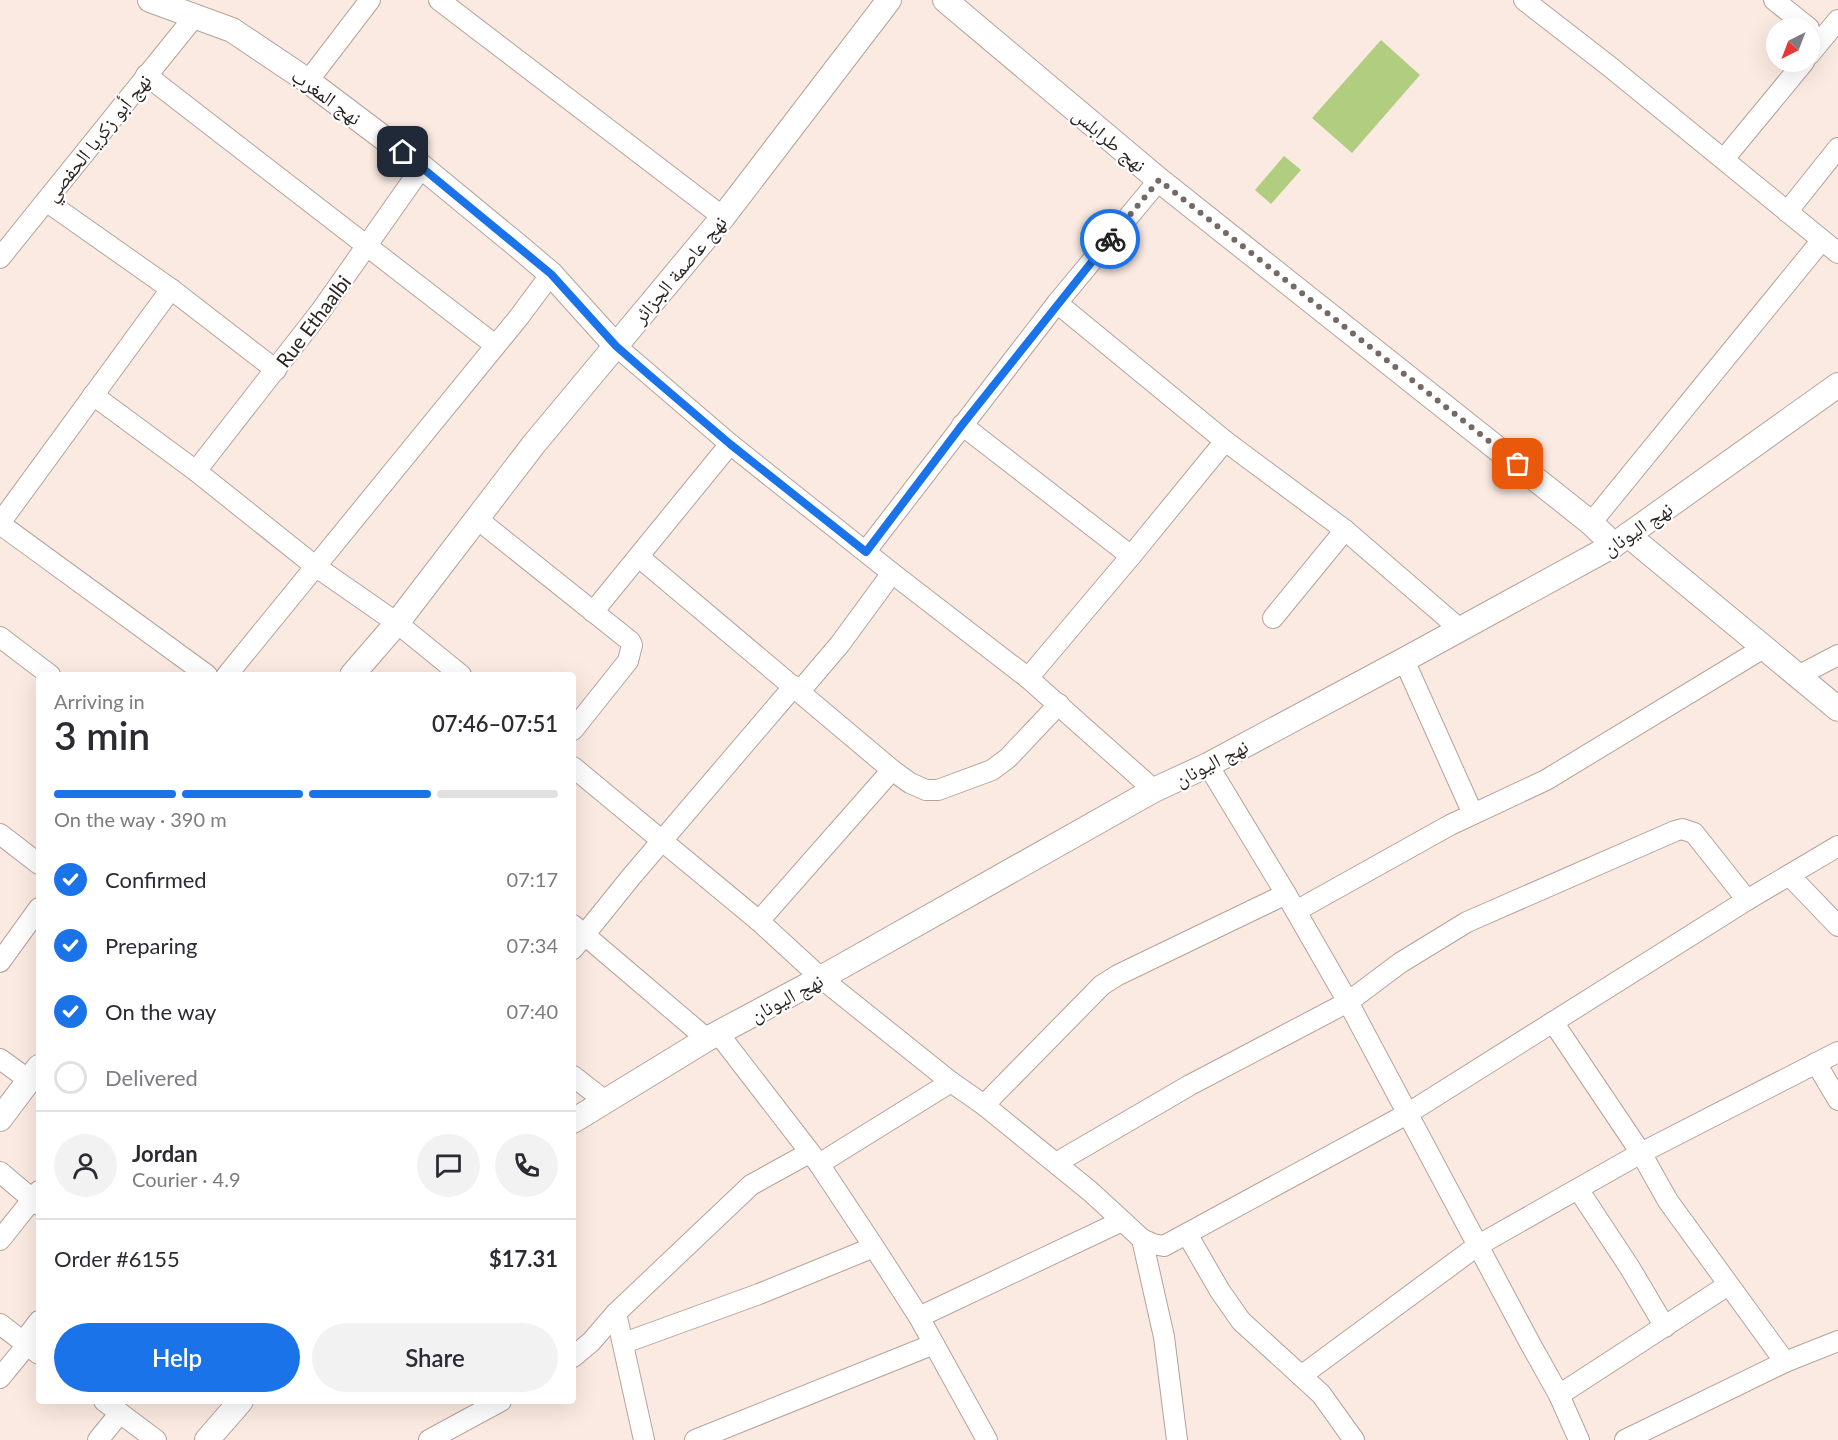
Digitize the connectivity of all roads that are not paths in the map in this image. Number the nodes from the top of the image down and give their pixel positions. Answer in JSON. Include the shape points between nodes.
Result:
{"nodes":[{"id":1,"x":150,"y":0,"type":"edge"},
{"id":2,"x":370,"y":0,"type":"edge"},
{"id":3,"x":439,"y":0,"type":"edge"},
{"id":4,"x":889,"y":0,"type":"edge"},
{"id":5,"x":945,"y":0,"type":"edge"},
{"id":6,"x":1524,"y":0,"type":"edge"},
{"id":7,"x":1774,"y":0,"type":"edge"},
{"id":8,"x":195,"y":16,"type":"junction"},
{"id":9,"x":1796,"y":18,"type":"edge"},
{"id":10,"x":1838,"y":20,"type":"edge"},
{"id":11,"x":1820,"y":29,"type":"edge"},
{"id":12,"x":1796,"y":72,"type":"edge"},
{"id":13,"x":146,"y":75,"type":"junction"},
{"id":14,"x":308,"y":81,"type":"junction"},
{"id":15,"x":1838,"y":148,"type":"edge"},
{"id":16,"x":1724,"y":159,"type":"junction"},
{"id":17,"x":422,"y":167,"type":"junction"},
{"id":18,"x":1159,"y":180,"type":"junction"},
{"id":19,"x":46,"y":201,"type":"junction"},
{"id":20,"x":1787,"y":212,"type":"junction"},
{"id":21,"x":723,"y":217,"type":"junction"},
{"id":22,"x":1822,"y":240,"type":"junction"},
{"id":23,"x":369,"y":246,"type":"junction"},
{"id":24,"x":1838,"y":253,"type":"edge"},
{"id":25,"x":0,"y":258,"type":"edge"},
{"id":26,"x":551,"y":274,"type":"junction"},
{"id":27,"x":171,"y":289,"type":"junction"},
{"id":28,"x":1057,"y":303,"type":"junction"},
{"id":29,"x":495,"y":345,"type":"junction"},
{"id":30,"x":616,"y":346,"type":"junction"},
{"id":31,"x":276,"y":370,"type":"junction"},
{"id":32,"x":1838,"y":386,"type":"edge"},
{"id":33,"x":93,"y":395,"type":"junction"},
{"id":34,"x":962,"y":425,"type":"junction"},
{"id":35,"x":1225,"y":441,"type":"junction"},
{"id":36,"x":730,"y":444,"type":"junction"},
{"id":37,"x":196,"y":471,"type":"junction"},
{"id":38,"x":476,"y":518,"type":"junction"},
{"id":39,"x":1591,"y":523,"type":"junction"},
{"id":40,"x":0,"y":524,"type":"edge"},
{"id":41,"x":1345,"y":530,"type":"junction"},
{"id":42,"x":1621,"y":540,"type":"junction"},
{"id":43,"x":866,"y":552,"type":"junction"},
{"id":44,"x":1131,"y":556,"type":"junction"},
{"id":45,"x":639,"y":557,"type":"junction"},
{"id":46,"x":315,"y":566,"type":"junction"},
{"id":47,"x":892,"y":573,"type":"junction"},
{"id":48,"x":593,"y":612,"type":"junction"},
{"id":49,"x":1273,"y":618,"type":"dead end"},
{"id":50,"x":397,"y":623,"type":"junction"},
{"id":51,"x":1461,"y":630,"type":"junction"},
{"id":52,"x":0,"y":637,"type":"edge"},
{"id":53,"x":1765,"y":647,"type":"junction"},
{"id":54,"x":1838,"y":655,"type":"edge"},
{"id":55,"x":1404,"y":660,"type":"junction"},
{"id":56,"x":46,"y":672,"type":"edge"},
{"id":57,"x":203,"y":672,"type":"edge"},
{"id":58,"x":229,"y":672,"type":"edge"},
{"id":59,"x":355,"y":672,"type":"edge"},
{"id":60,"x":457,"y":672,"type":"edge"},
{"id":61,"x":1798,"y":676,"type":"junction"},
{"id":62,"x":1028,"y":678,"type":"junction"},
{"id":63,"x":797,"y":689,"type":"junction"},
{"id":64,"x":1059,"y":704,"type":"junction"},
{"id":65,"x":1838,"y":710,"type":"edge"},
{"id":66,"x":576,"y":726,"type":"edge"},
{"id":67,"x":1208,"y":765,"type":"junction"},
{"id":68,"x":576,"y":769,"type":"edge"},
{"id":69,"x":892,"y":770,"type":"junction"},
{"id":70,"x":1154,"y":790,"type":"junction"},
{"id":71,"x":1473,"y":814,"type":"junction"},
{"id":72,"x":0,"y":834,"type":"edge"},
{"id":73,"x":663,"y":840,"type":"junction"},
{"id":74,"x":1838,"y":846,"type":"edge"},
{"id":75,"x":36,"y":862,"type":"edge"},
{"id":76,"x":1788,"y":875,"type":"junction"},
{"id":77,"x":1286,"y":894,"type":"junction"},
{"id":78,"x":1747,"y":900,"type":"junction"},
{"id":79,"x":1296,"y":911,"type":"junction"},
{"id":80,"x":36,"y":912,"type":"edge"},
{"id":81,"x":759,"y":921,"type":"junction"},
{"id":82,"x":1838,"y":926,"type":"edge"},
{"id":83,"x":577,"y":936,"type":"edge"},
{"id":84,"x":0,"y":962,"type":"edge"},
{"id":85,"x":821,"y":978,"type":"junction"},
{"id":86,"x":1348,"y":1002,"type":"junction"},
{"id":87,"x":1553,"y":1022,"type":"junction"},
{"id":88,"x":713,"y":1036,"type":"junction"},
{"id":89,"x":1838,"y":1052,"type":"edge"},
{"id":90,"x":0,"y":1059,"type":"edge"},
{"id":91,"x":1816,"y":1063,"type":"junction"},
{"id":92,"x":34,"y":1074,"type":"edge"},
{"id":93,"x":576,"y":1078,"type":"edge"},
{"id":94,"x":951,"y":1082,"type":"junction"},
{"id":95,"x":1838,"y":1100,"type":"edge"},
{"id":96,"x":605,"y":1101,"type":"junction"},
{"id":97,"x":984,"y":1105,"type":"junction"},
{"id":98,"x":1407,"y":1114,"type":"junction"},
{"id":99,"x":0,"y":1119,"type":"edge"},
{"id":100,"x":576,"y":1119,"type":"edge"},
{"id":101,"x":1641,"y":1154,"type":"junction"},
{"id":102,"x":814,"y":1158,"type":"junction"},
{"id":103,"x":1056,"y":1162,"type":"junction"},
{"id":104,"x":0,"y":1172,"type":"edge"},
{"id":105,"x":1578,"y":1189,"type":"junction"},
{"id":106,"x":36,"y":1198,"type":"edge"},
{"id":107,"x":36,"y":1200,"type":"edge"},
{"id":108,"x":1122,"y":1221,"type":"junction"},
{"id":109,"x":1187,"y":1234,"type":"junction"},
{"id":110,"x":1142,"y":1239,"type":"junction"},
{"id":111,"x":0,"y":1240,"type":"edge"},
{"id":112,"x":1477,"y":1246,"type":"junction"},
{"id":113,"x":874,"y":1247,"type":"junction"},
{"id":114,"x":1728,"y":1285,"type":"junction"},
{"id":115,"x":616,"y":1313,"type":"junction"},
{"id":116,"x":919,"y":1317,"type":"junction"},
{"id":117,"x":0,"y":1323,"type":"edge"},
{"id":118,"x":1665,"y":1327,"type":"junction"},
{"id":119,"x":36,"y":1329,"type":"edge"},
{"id":120,"x":1838,"y":1341,"type":"edge"},
{"id":121,"x":624,"y":1343,"type":"junction"},
{"id":122,"x":934,"y":1344,"type":"junction"},
{"id":123,"x":29,"y":1347,"type":"edge"},
{"id":124,"x":576,"y":1355,"type":"edge"},
{"id":125,"x":1785,"y":1362,"type":"junction"},
{"id":126,"x":1301,"y":1376,"type":"junction"},
{"id":127,"x":0,"y":1378,"type":"edge"},
{"id":128,"x":1559,"y":1395,"type":"junction"},
{"id":129,"x":108,"y":1404,"type":"edge"},
{"id":130,"x":238,"y":1404,"type":"edge"},
{"id":131,"x":495,"y":1404,"type":"edge"},
{"id":132,"x":120,"y":1413,"type":"junction"},
{"id":133,"x":98,"y":1440,"type":"edge"},
{"id":134,"x":156,"y":1440,"type":"edge"},
{"id":135,"x":207,"y":1440,"type":"edge"},
{"id":136,"x":429,"y":1440,"type":"edge"},
{"id":137,"x":644,"y":1440,"type":"edge"},
{"id":138,"x":695,"y":1440,"type":"edge"},
{"id":139,"x":987,"y":1440,"type":"edge"},
{"id":140,"x":1177,"y":1440,"type":"edge"},
{"id":141,"x":1354,"y":1440,"type":"edge"},
{"id":142,"x":1580,"y":1440,"type":"edge"},
{"id":143,"x":1625,"y":1440,"type":"edge"}],
"edges":[{"from":1,"to":8,"type":"street","name":"نهج المغرب"},
{"from":2,"to":14,"type":"street"},
{"from":3,"to":21,"type":"street"},
{"from":4,"to":21,"type":"street","name":"نهج عاصمة الجزائر"},
{"from":5,"to":18,"type":"street","name":"نهج طرابلس"},
{"from":6,"to":16,"type":"street"},
{"from":7,"to":9,"type":"street"},
{"from":8,"to":13,"type":"street","name":"نهج أبو زكريا الحفصي"},
{"from":8,"to":14,"type":"street","name":"نهج المغرب","via":[[232,30]]},
{"from":10,"to":11,"type":"street"},
{"from":12,"to":16,"type":"street"},
{"from":13,"to":19,"type":"street","name":"نهج أبو زكريا الحفصي"},
{"from":13,"to":23,"type":"street"},
{"from":14,"to":17,"type":"street","name":"نهج المغرب"},
{"from":15,"to":20,"type":"street"},
{"from":16,"to":20,"type":"street"},
{"from":17,"to":23,"type":"street","name":"Rue Ethaalbi"},
{"from":17,"to":26,"type":"street","name":"نهج المغرب"},
{"from":18,"to":28,"type":"street"},
{"from":18,"to":39,"type":"street","name":"نهج طرابلس"},
{"from":19,"to":25,"type":"street","name":"نهج أبو زكريا الحفصي"},
{"from":19,"to":27,"type":"street"},
{"from":20,"to":22,"type":"street"},
{"from":21,"to":30,"type":"street","name":"نهج عاصمة الجزائر"},
{"from":22,"to":24,"type":"street"},
{"from":22,"to":39,"type":"street"},
{"from":23,"to":29,"type":"street"},
{"from":23,"to":31,"type":"street","name":"Rue Ethaalbi"},
{"from":26,"to":29,"type":"street"},
{"from":26,"to":30,"type":"street","name":"نهج المغرب"},
{"from":27,"to":31,"type":"street"},
{"from":27,"to":33,"type":"street"},
{"from":28,"to":34,"type":"street"},
{"from":28,"to":35,"type":"street"},
{"from":29,"to":46,"type":"street"},
{"from":30,"to":36,"type":"street"},
{"from":30,"to":38,"type":"street","name":"نهج عاصمة الجزائر"},
{"from":31,"to":37,"type":"street","name":"Rue Ethaalbi"},
{"from":32,"to":42,"type":"street","name":"نهج اليونان"},
{"from":33,"to":37,"type":"street"},
{"from":33,"to":40,"type":"street"},
{"from":34,"to":43,"type":"street"},
{"from":34,"to":44,"type":"street"},
{"from":35,"to":41,"type":"street"},
{"from":35,"to":44,"type":"street"},
{"from":36,"to":43,"type":"street"},
{"from":36,"to":45,"type":"street"},
{"from":37,"to":46,"type":"street"},
{"from":38,"to":48,"type":"street"},
{"from":38,"to":50,"type":"street","name":"نهج عاصمة الجزائر"},
{"from":39,"to":42,"type":"street","name":"نهج طرابلس"},
{"from":40,"to":57,"type":"street"},
{"from":41,"to":49,"type":"street"},
{"from":41,"to":51,"type":"street"},
{"from":42,"to":51,"type":"street","name":"نهج اليونان"},
{"from":42,"to":53,"type":"street","name":"نهج طرابلس"},
{"from":43,"to":47,"type":"street"},
{"from":44,"to":62,"type":"street"},
{"from":45,"to":48,"type":"street"},
{"from":45,"to":63,"type":"street"},
{"from":46,"to":50,"type":"street"},
{"from":46,"to":58,"type":"street"},
{"from":47,"to":62,"type":"street"},
{"from":47,"to":63,"type":"street","via":[[840,644]]},
{"from":48,"to":66,"type":"street","via":[[630,641],[632,652]]},
{"from":50,"to":59,"type":"street","name":"نهج عاصمة الجزائر"},
{"from":50,"to":60,"type":"street"},
{"from":51,"to":55,"type":"street","name":"نهج اليونان"},
{"from":52,"to":56,"type":"street"},
{"from":53,"to":61,"type":"street","name":"نهج طرابلس"},
{"from":53,"to":71,"type":"street","via":[[1546,780]]},
{"from":54,"to":61,"type":"street"},
{"from":55,"to":67,"type":"street","name":"نهج اليونان"},
{"from":55,"to":71,"type":"street"},
{"from":61,"to":65,"type":"street","name":"نهج طرابلس"},
{"from":62,"to":64,"type":"street"},
{"from":63,"to":69,"type":"street"},
{"from":63,"to":73,"type":"street"},
{"from":64,"to":69,"type":"street","via":[[992,770],[939,790],[926,790]]},
{"from":64,"to":70,"type":"street"},
{"from":67,"to":70,"type":"street","name":"نهج اليونان"},
{"from":67,"to":77,"type":"street"},
{"from":68,"to":73,"type":"street"},
{"from":69,"to":81,"type":"street"},
{"from":70,"to":85,"type":"street","name":"نهج اليونان"},
{"from":71,"to":79,"type":"street"},
{"from":72,"to":75,"type":"street"},
{"from":73,"to":81,"type":"street"},
{"from":73,"to":83,"type":"street"},
{"from":74,"to":76,"type":"street"},
{"from":76,"to":78,"type":"street"},
{"from":76,"to":82,"type":"street"},
{"from":77,"to":79,"type":"street"},
{"from":77,"to":97,"type":"street","via":[[1102,985]]},
{"from":78,"to":86,"type":"street","via":[[1694,833],[1682,829],[1467,922]]},
{"from":78,"to":87,"type":"street"},
{"from":79,"to":86,"type":"street"},
{"from":80,"to":84,"type":"street"},
{"from":81,"to":85,"type":"street"},
{"from":83,"to":88,"type":"street"},
{"from":85,"to":88,"type":"street","name":"نهج اليونان"},
{"from":85,"to":94,"type":"street"},
{"from":86,"to":98,"type":"street"},
{"from":86,"to":103,"type":"street","via":[[1190,1085]]},
{"from":87,"to":98,"type":"street"},
{"from":87,"to":101,"type":"street"},
{"from":88,"to":96,"type":"street","name":"نهج اليونان"},
{"from":88,"to":102,"type":"street"},
{"from":89,"to":91,"type":"street"},
{"from":90,"to":92,"type":"street"},
{"from":91,"to":95,"type":"street"},
{"from":91,"to":101,"type":"street"},
{"from":92,"to":99,"type":"street"},
{"from":93,"to":96,"type":"street"},
{"from":94,"to":97,"type":"street"},
{"from":94,"to":102,"type":"street"},
{"from":96,"to":100,"type":"street","name":"نهج اليونان"},
{"from":97,"to":103,"type":"street"},
{"from":98,"to":109,"type":"street"},
{"from":98,"to":112,"type":"street"},
{"from":101,"to":105,"type":"street"},
{"from":101,"to":114,"type":"street","via":[[1668,1201]]},
{"from":102,"to":113,"type":"street"},
{"from":102,"to":115,"type":"street","via":[[751,1185]]},
{"from":103,"to":108,"type":"street"},
{"from":104,"to":106,"type":"street"},
{"from":105,"to":112,"type":"street"},
{"from":105,"to":118,"type":"street"},
{"from":107,"to":111,"type":"street"},
{"from":108,"to":110,"type":"street"},
{"from":108,"to":116,"type":"street"},
{"from":109,"to":110,"type":"street","via":[[1164,1246]]},
{"from":109,"to":126,"type":"street","via":[[1241,1321]]},
{"from":110,"to":140,"type":"street","via":[[1164,1337]]},
{"from":112,"to":126,"type":"street"},
{"from":112,"to":128,"type":"street"},
{"from":113,"to":116,"type":"street"},
{"from":113,"to":121,"type":"street"},
{"from":114,"to":118,"type":"street"},
{"from":114,"to":125,"type":"street"},
{"from":115,"to":121,"type":"street"},
{"from":115,"to":124,"type":"street"},
{"from":116,"to":122,"type":"street"},
{"from":117,"to":123,"type":"street"},
{"from":118,"to":128,"type":"street"},
{"from":119,"to":123,"type":"street"},
{"from":120,"to":125,"type":"street"},
{"from":121,"to":137,"type":"street"},
{"from":122,"to":138,"type":"street"},
{"from":122,"to":139,"type":"street"},
{"from":123,"to":127,"type":"street"},
{"from":125,"to":143,"type":"street"},
{"from":126,"to":141,"type":"street","via":[[1321,1394]]},
{"from":128,"to":142,"type":"street"},
{"from":129,"to":132,"type":"street"},
{"from":130,"to":135,"type":"street"},
{"from":131,"to":136,"type":"street"},
{"from":132,"to":133,"type":"street"},
{"from":132,"to":134,"type":"street"}]}
